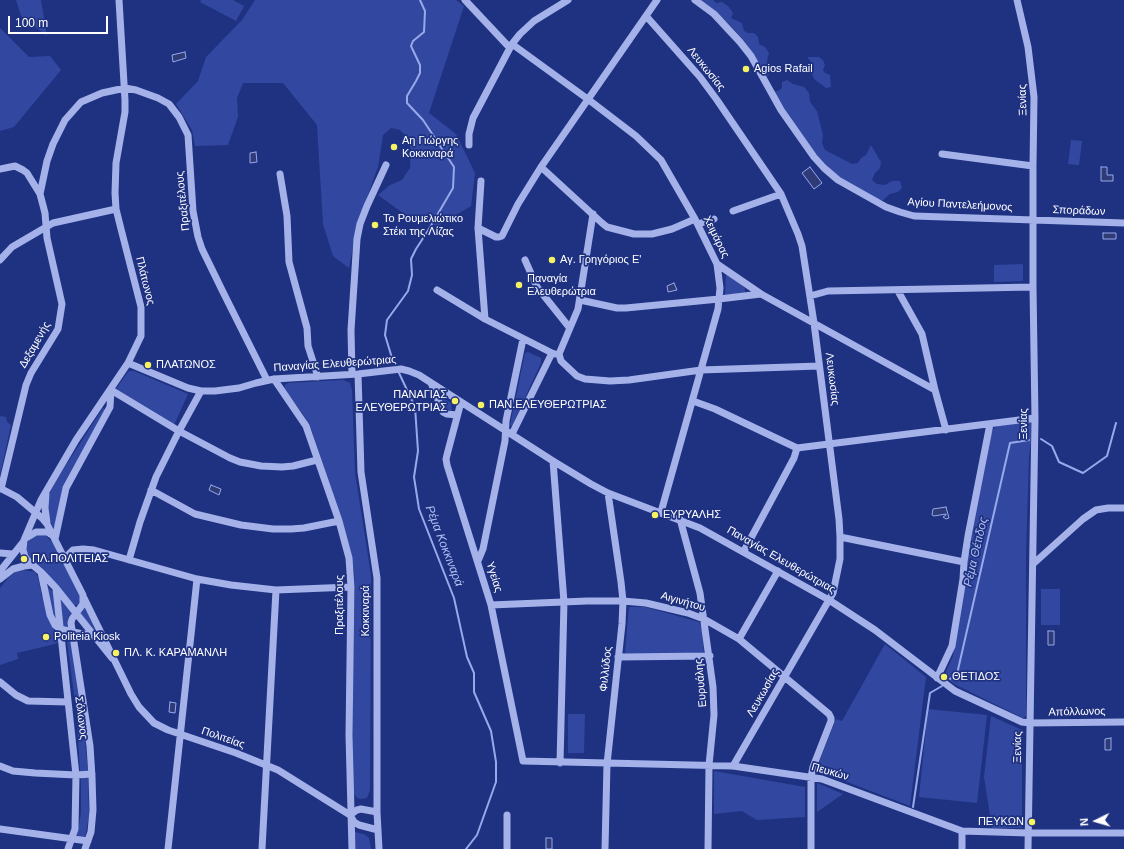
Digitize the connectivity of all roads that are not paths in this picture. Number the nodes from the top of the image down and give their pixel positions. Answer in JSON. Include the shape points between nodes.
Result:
{"nodes":[{"id":1,"x":119,"y":0,"type":"edge"},
{"id":2,"x":465,"y":0,"type":"edge"},
{"id":3,"x":568,"y":0,"type":"edge"},
{"id":4,"x":657,"y":0,"type":"edge"},
{"id":5,"x":695,"y":0,"type":"edge"},
{"id":6,"x":1017,"y":0,"type":"edge"},
{"id":7,"x":647,"y":17,"type":"junction"},
{"id":8,"x":511,"y":46,"type":"junction"},
{"id":9,"x":125,"y":88,"type":"junction"},
{"id":10,"x":589,"y":100,"type":"junction"},
{"id":11,"x":469,"y":145,"type":"dead end"},
{"id":12,"x":942,"y":154,"type":"dead end"},
{"id":13,"x":386,"y":165,"type":"dead end"},
{"id":14,"x":1033,"y":166,"type":"junction"},
{"id":15,"x":541,"y":167,"type":"junction"},
{"id":16,"x":0,"y":169,"type":"edge"},
{"id":17,"x":280,"y":174,"type":"dead end"},
{"id":18,"x":481,"y":181,"type":"dead end"},
{"id":19,"x":40,"y":194,"type":"junction"},
{"id":20,"x":781,"y":194,"type":"junction"},
{"id":21,"x":116,"y":209,"type":"junction"},
{"id":22,"x":732,"y":211,"type":"dead end"},
{"id":23,"x":593,"y":214,"type":"junction"},
{"id":24,"x":714,"y":219,"type":"dead end"},
{"id":25,"x":1033,"y":220,"type":"junction"},
{"id":26,"x":697,"y":222,"type":"junction"},
{"id":27,"x":1124,"y":223,"type":"edge"},
{"id":28,"x":46,"y":227,"type":"junction"},
{"id":29,"x":478,"y":228,"type":"junction"},
{"id":30,"x":0,"y":260,"type":"edge"},
{"id":31,"x":525,"y":260,"type":"dead end"},
{"id":32,"x":717,"y":264,"type":"junction"},
{"id":33,"x":1033,"y":288,"type":"junction"},
{"id":34,"x":437,"y":290,"type":"dead end"},
{"id":35,"x":898,"y":291,"type":"junction"},
{"id":36,"x":761,"y":294,"type":"junction"},
{"id":37,"x":810,"y":296,"type":"junction"},
{"id":38,"x":719,"y":299,"type":"junction"},
{"id":39,"x":580,"y":300,"type":"junction"},
{"id":40,"x":485,"y":319,"type":"junction"},
{"id":41,"x":814,"y":323,"type":"junction"},
{"id":42,"x":569,"y":327,"type":"junction"},
{"id":43,"x":523,"y":339,"type":"junction"},
{"id":44,"x":555,"y":354,"type":"junction"},
{"id":45,"x":128,"y":363,"type":"junction"},
{"id":46,"x":819,"y":366,"type":"junction"},
{"id":47,"x":701,"y":370,"type":"junction"},
{"id":48,"x":355,"y":374,"type":"junction"},
{"id":49,"x":318,"y":377,"type":"junction"},
{"id":50,"x":271,"y":379,"type":"junction"},
{"id":51,"x":431,"y":383,"type":"junction"},
{"id":52,"x":111,"y":390,"type":"junction"},
{"id":53,"x":934,"y":390,"type":"junction"},
{"id":54,"x":200,"y":391,"type":"junction"},
{"id":55,"x":693,"y":401,"type":"junction"},
{"id":56,"x":461,"y":402,"type":"junction"},
{"id":57,"x":457,"y":415,"type":"junction"},
{"id":58,"x":1035,"y":418,"type":"junction"},
{"id":59,"x":990,"y":424,"type":"junction"},
{"id":60,"x":946,"y":430,"type":"junction"},
{"id":61,"x":179,"y":431,"type":"junction"},
{"id":62,"x":509,"y":432,"type":"junction"},
{"id":63,"x":829,"y":443,"type":"junction"},
{"id":64,"x":797,"y":448,"type":"junction"},
{"id":65,"x":317,"y":460,"type":"junction"},
{"id":66,"x":553,"y":461,"type":"junction"},
{"id":67,"x":1,"y":488,"type":"edge"},
{"id":68,"x":47,"y":488,"type":"junction"},
{"id":69,"x":151,"y":490,"type":"junction"},
{"id":70,"x":608,"y":493,"type":"junction"},
{"id":71,"x":1124,"y":508,"type":"edge"},
{"id":72,"x":661,"y":512,"type":"junction"},
{"id":73,"x":36,"y":513,"type":"junction"},
{"id":74,"x":680,"y":519,"type":"junction"},
{"id":75,"x":339,"y":521,"type":"junction"},
{"id":76,"x":46,"y":524,"type":"junction"},
{"id":77,"x":54,"y":537,"type":"junction"},
{"id":78,"x":840,"y":537,"type":"junction"},
{"id":79,"x":25,"y":539,"type":"junction"},
{"id":80,"x":744,"y":551,"type":"junction"},
{"id":81,"x":0,"y":553,"type":"edge"},
{"id":82,"x":13,"y":554,"type":"junction"},
{"id":83,"x":65,"y":558,"type":"junction"},
{"id":84,"x":129,"y":560,"type":"junction"},
{"id":85,"x":478,"y":561,"type":"junction"},
{"id":86,"x":964,"y":562,"type":"junction"},
{"id":87,"x":1033,"y":564,"type":"junction"},
{"id":88,"x":32,"y":565,"type":"junction"},
{"id":89,"x":0,"y":571,"type":"edge"},
{"id":90,"x":778,"y":571,"type":"junction"},
{"id":91,"x":41,"y":572,"type":"junction"},
{"id":92,"x":0,"y":579,"type":"edge"},
{"id":93,"x":197,"y":579,"type":"junction"},
{"id":94,"x":56,"y":588,"type":"junction"},
{"id":95,"x":351,"y":588,"type":"junction"},
{"id":96,"x":276,"y":590,"type":"junction"},
{"id":97,"x":83,"y":594,"type":"junction"},
{"id":98,"x":829,"y":600,"type":"junction"},
{"id":99,"x":623,"y":601,"type":"junction"},
{"id":100,"x":564,"y":602,"type":"junction"},
{"id":101,"x":491,"y":605,"type":"junction"},
{"id":102,"x":77,"y":613,"type":"junction"},
{"id":103,"x":704,"y":619,"type":"junction"},
{"id":104,"x":60,"y":629,"type":"junction"},
{"id":105,"x":74,"y":633,"type":"junction"},
{"id":106,"x":96,"y":637,"type":"junction"},
{"id":107,"x":738,"y":639,"type":"junction"},
{"id":108,"x":710,"y":656,"type":"junction"},
{"id":109,"x":618,"y":657,"type":"junction"},
{"id":110,"x":112,"y":658,"type":"junction"},
{"id":111,"x":784,"y":677,"type":"junction"},
{"id":112,"x":938,"y":678,"type":"junction"},
{"id":113,"x":0,"y":682,"type":"edge"},
{"id":114,"x":68,"y":702,"type":"junction"},
{"id":115,"x":1124,"y":722,"type":"edge"},
{"id":116,"x":1030,"y":724,"type":"junction"},
{"id":117,"x":180,"y":735,"type":"junction"},
{"id":118,"x":524,"y":762,"type":"joint"},
{"id":119,"x":560,"y":763,"type":"junction"},
{"id":120,"x":607,"y":764,"type":"junction"},
{"id":121,"x":266,"y":765,"type":"junction"},
{"id":122,"x":709,"y":765,"type":"junction"},
{"id":123,"x":0,"y":766,"type":"edge"},
{"id":124,"x":733,"y":766,"type":"junction"},
{"id":125,"x":92,"y":774,"type":"junction"},
{"id":126,"x":76,"y":775,"type":"junction"},
{"id":127,"x":811,"y":777,"type":"junction"},
{"id":128,"x":377,"y":812,"type":"junction"},
{"id":129,"x":350,"y":815,"type":"junction"},
{"id":130,"x":507,"y":815,"type":"dead end"},
{"id":131,"x":0,"y":829,"type":"edge"},
{"id":132,"x":378,"y":830,"type":"junction"},
{"id":133,"x":962,"y":830,"type":"junction"},
{"id":134,"x":1028,"y":833,"type":"junction"},
{"id":135,"x":1124,"y":833,"type":"edge"},
{"id":136,"x":72,"y":839,"type":"junction"},
{"id":137,"x":88,"y":842,"type":"junction"},
{"id":138,"x":68,"y":849,"type":"edge"},
{"id":139,"x":85,"y":849,"type":"edge"},
{"id":140,"x":168,"y":849,"type":"edge"},
{"id":141,"x":262,"y":849,"type":"edge"},
{"id":142,"x":352,"y":849,"type":"edge"},
{"id":143,"x":379,"y":849,"type":"edge"},
{"id":144,"x":507,"y":849,"type":"edge"},
{"id":145,"x":605,"y":849,"type":"edge"},
{"id":146,"x":708,"y":849,"type":"edge"},
{"id":147,"x":811,"y":849,"type":"edge"},
{"id":148,"x":962,"y":849,"type":"edge"},
{"id":149,"x":1028,"y":849,"type":"edge"}],
"edges":[{"from":1,"to":9,"type":"street","name":"Πλάτωνος"},
{"from":2,"to":8,"type":"street","name":"Χειμάρας"},
{"from":3,"to":8,"type":"street","via":[[534,21]]},
{"from":4,"to":7,"type":"street"},
{"from":5,"to":25,"type":"street","name":"Αγίου Παντελεήμονος","via":[[714,14],[740,42],[751,56],[780,110],[824,168],[838,180],[886,207],[906,214]]},
{"from":6,"to":14,"type":"street","name":"Ξενίας","via":[[1032,72]]},
{"from":7,"to":10,"type":"street"},
{"from":7,"to":20,"type":"street","name":"Λευκωσίας","via":[[700,77]]},
{"from":8,"to":10,"type":"street","name":"Χειμάρας"},
{"from":8,"to":11,"type":"street","via":[[473,118]]},
{"from":9,"to":19,"type":"street","via":[[102,93],[81,102],[65,120],[53,144]]},
{"from":9,"to":21,"type":"street","name":"Πλάτωνος","via":[[125,112],[115,178]]},
{"from":9,"to":50,"type":"street","name":"Πραξιτέλους","via":[[164,100],[174,110],[184,127],[189,142],[192,211],[202,249]]},
{"from":10,"to":15,"type":"street"},
{"from":10,"to":26,"type":"street","name":"Χειμάρας","via":[[636,136],[661,160]]},
{"from":12,"to":14,"type":"street"},
{"from":13,"to":48,"type":"street","name":"Κοκκιναρά","via":[[360,224],[351,330]]},
{"from":14,"to":25,"type":"street","name":"Ξενίας"},
{"from":15,"to":23,"type":"street"},
{"from":15,"to":29,"type":"street","via":[[502,236],[496,237]]},
{"from":16,"to":19,"type":"street","name":"Δεξαμενής","via":[[15,166],[23,170]]},
{"from":17,"to":49,"type":"street","via":[[287,216],[289,262],[307,328],[308,346]]},
{"from":18,"to":29,"type":"street"},
{"from":19,"to":28,"type":"street","name":"Δεξαμενής"},
{"from":20,"to":22,"type":"street"},
{"from":20,"to":37,"type":"street","name":"Λευκωσίας","via":[[802,246]]},
{"from":21,"to":28,"type":"street","via":[[53,223]]},
{"from":21,"to":45,"type":"street","name":"Πλάτωνος","via":[[141,307],[141,336]]},
{"from":23,"to":26,"type":"street","via":[[607,226],[642,235],[672,230]]},
{"from":23,"to":39,"type":"street"},
{"from":24,"to":26,"type":"street"},
{"from":25,"to":27,"type":"street","name":"Σποράδων"},
{"from":25,"to":33,"type":"street","name":"Ξενίας"},
{"from":26,"to":32,"type":"street","name":"Χειμάρας"},
{"from":28,"to":30,"type":"street","via":[[12,247]]},
{"from":28,"to":67,"type":"street","name":"Δεξαμενής","via":[[62,304],[60,322],[55,335],[28,379]]},
{"from":29,"to":40,"type":"street"},
{"from":31,"to":42,"type":"street","via":[[537,287]]},
{"from":32,"to":36,"type":"street"},
{"from":32,"to":38,"type":"street","name":"Χειμάρας"},
{"from":33,"to":35,"type":"street"},
{"from":33,"to":58,"type":"street","name":"Ξενίας"},
{"from":34,"to":40,"type":"street"},
{"from":35,"to":37,"type":"street","via":[[828,291]]},
{"from":35,"to":53,"type":"street","via":[[922,334]]},
{"from":36,"to":38,"type":"street"},
{"from":36,"to":41,"type":"street"},
{"from":37,"to":41,"type":"street","name":"Λευκωσίας"},
{"from":38,"to":39,"type":"street","via":[[626,308]]},
{"from":38,"to":47,"type":"street","name":"Χειμάρας","via":[[714,328]]},
{"from":39,"to":42,"type":"street"},
{"from":40,"to":43,"type":"street"},
{"from":41,"to":46,"type":"street","name":"Λευκωσίας"},
{"from":41,"to":53,"type":"street"},
{"from":42,"to":44,"type":"street"},
{"from":43,"to":44,"type":"street"},
{"from":43,"to":62,"type":"street","via":[[506,421]]},
{"from":44,"to":47,"type":"street","via":[[567,367],[585,379],[629,380]]},
{"from":44,"to":62,"type":"street"},
{"from":45,"to":52,"type":"street","name":"Πλάτωνος"},
{"from":45,"to":54,"type":"street","name":"Παναγίας Ελευθερώτριας"},
{"from":46,"to":47,"type":"street"},
{"from":46,"to":63,"type":"street","name":"Λευκωσίας"},
{"from":47,"to":55,"type":"street","name":"Χειμάρας"},
{"from":48,"to":49,"type":"street","name":"Παναγίας Ελευθερώτριας"},
{"from":48,"to":51,"type":"street","name":"Παναγίας Ελευθερώτριας","via":[[401,369]]},
{"from":48,"to":128,"type":"street","name":"Κοκκιναρά","via":[[361,472],[377,578]]},
{"from":49,"to":50,"type":"street","name":"Παναγίας Ελευθερώτριας"},
{"from":50,"to":54,"type":"street","name":"Παναγίας Ελευθερώτριας","via":[[239,388]]},
{"from":50,"to":65,"type":"street","name":"Πραξιτέλους","via":[[306,426]]},
{"from":51,"to":56,"type":"street","name":"Παναγίας Ελευθερώτριας"},
{"from":51,"to":57,"type":"street","via":[[442,412]]},
{"from":52,"to":61,"type":"street"},
{"from":52,"to":68,"type":"street","name":"Πλάτωνος"},
{"from":52,"to":77,"type":"street","via":[[110,407],[66,488]]},
{"from":53,"to":60,"type":"street"},
{"from":54,"to":61,"type":"street"},
{"from":55,"to":64,"type":"street"},
{"from":55,"to":72,"type":"street","name":"Χειμάρας"},
{"from":56,"to":57,"type":"street","name":"Υγείας"},
{"from":56,"to":62,"type":"street","name":"Παναγίας Ελευθερώτριας"},
{"from":57,"to":85,"type":"street","name":"Υγείας","via":[[446,459]]},
{"from":58,"to":59,"type":"street"},
{"from":58,"to":87,"type":"street","name":"Ξενίας"},
{"from":59,"to":60,"type":"street"},
{"from":59,"to":86,"type":"street"},
{"from":60,"to":63,"type":"street"},
{"from":61,"to":65,"type":"street","via":[[230,458],[251,464],[282,467]]},
{"from":61,"to":69,"type":"street"},
{"from":62,"to":66,"type":"street","name":"Παναγίας Ελευθερώτριας"},
{"from":62,"to":85,"type":"street","via":[[483,549]]},
{"from":63,"to":64,"type":"street"},
{"from":63,"to":78,"type":"street","name":"Λευκωσίας"},
{"from":64,"to":80,"type":"street"},
{"from":65,"to":75,"type":"street","name":"Πραξιτέλους"},
{"from":66,"to":70,"type":"street","name":"Παναγίας Ελευθερώτριας"},
{"from":66,"to":100,"type":"street"},
{"from":67,"to":73,"type":"street"},
{"from":68,"to":73,"type":"street","name":"Πλάτωνος"},
{"from":68,"to":76,"type":"street"},
{"from":69,"to":75,"type":"street","via":[[195,514],[241,525],[273,529],[304,528]]},
{"from":69,"to":84,"type":"street"},
{"from":70,"to":72,"type":"street","name":"Παναγίας Ελευθερώτριας"},
{"from":70,"to":99,"type":"street","name":"Φιλλύδος"},
{"from":71,"to":87,"type":"street","via":[[1096,510]]},
{"from":72,"to":74,"type":"street","name":"Παναγίας Ελευθερώτριας"},
{"from":73,"to":76,"type":"street"},
{"from":73,"to":79,"type":"street","name":"Πλάτωνος"},
{"from":74,"to":80,"type":"street","name":"Παναγίας Ελευθερώτριας"},
{"from":74,"to":103,"type":"street","name":"Ευρυάλης","via":[[700,593]]},
{"from":75,"to":95,"type":"street","name":"Πραξιτέλους","via":[[349,558]]},
{"from":76,"to":77,"type":"street","name":"Πολιτείας"},
{"from":77,"to":79,"type":"street","via":[[46,532],[36,532]]},
{"from":77,"to":83,"type":"street","name":"Πολιτείας"},
{"from":78,"to":86,"type":"street"},
{"from":78,"to":98,"type":"street","name":"Λευκωσίας","via":[[838,573]]},
{"from":79,"to":82,"type":"street"},
{"from":79,"to":88,"type":"street","via":[[25,557]]},
{"from":80,"to":90,"type":"street","name":"Παναγίας Ελευθερώτριας"},
{"from":81,"to":82,"type":"street"},
{"from":82,"to":89,"type":"street"},
{"from":83,"to":84,"type":"street","via":[[73,550],[78,549],[94,550]]},
{"from":83,"to":97,"type":"street","name":"Πολιτείας"},
{"from":84,"to":93,"type":"street"},
{"from":85,"to":101,"type":"street","name":"Υγείας"},
{"from":86,"to":112,"type":"street","via":[[952,646]]},
{"from":87,"to":116,"type":"street","name":"Ξενίας"},
{"from":88,"to":91,"type":"street","name":"Πολιτείας"},
{"from":88,"to":92,"type":"street","via":[[13,569]]},
{"from":90,"to":98,"type":"street","name":"Παναγίας Ελευθερώτριας"},
{"from":90,"to":107,"type":"street"},
{"from":91,"to":94,"type":"street","name":"Πολιτείας"},
{"from":91,"to":104,"type":"street","via":[[50,615]]},
{"from":93,"to":96,"type":"street"},
{"from":93,"to":117,"type":"street"},
{"from":94,"to":102,"type":"street","name":"Πολιτείας"},
{"from":94,"to":104,"type":"street","name":"Σόλωνος"},
{"from":95,"to":96,"type":"street"},
{"from":95,"to":129,"type":"street","name":"Πραξιτέλους","via":[[348,735]]},
{"from":96,"to":121,"type":"street"},
{"from":97,"to":102,"type":"street","name":"Σόλωνος","via":[[83,604]]},
{"from":97,"to":110,"type":"street","name":"Πολιτείας"},
{"from":98,"to":111,"type":"street","name":"Λευκωσίας"},
{"from":98,"to":112,"type":"street","name":"Παναγίας Ελευθερώτριας","via":[[875,630]]},
{"from":99,"to":100,"type":"street","name":"Αιγινήτου"},
{"from":99,"to":103,"type":"street","name":"Αιγινήτου","via":[[646,603]]},
{"from":99,"to":109,"type":"street","name":"Φιλλύδος"},
{"from":100,"to":101,"type":"street","name":"Αιγινήτου"},
{"from":100,"to":119,"type":"street"},
{"from":101,"to":118,"type":"street","name":"Υγείας"},
{"from":102,"to":105,"type":"street","name":"Σόλωνος","via":[[72,619]]},
{"from":102,"to":106,"type":"street","name":"Πολιτείας"},
{"from":103,"to":107,"type":"street","name":"Αιγινήτου"},
{"from":103,"to":108,"type":"street","name":"Ευρυάλης"},
{"from":104,"to":105,"type":"street"},
{"from":104,"to":114,"type":"street","name":"Σόλωνος"},
{"from":105,"to":106,"type":"street"},
{"from":105,"to":125,"type":"street","name":"Σόλωνος"},
{"from":106,"to":110,"type":"street","name":"Πολιτείας"},
{"from":107,"to":111,"type":"street","name":"Αιγινήτου"},
{"from":108,"to":109,"type":"street"},
{"from":108,"to":122,"type":"street","name":"Ευρυάλης","via":[[714,715]]},
{"from":109,"to":120,"type":"street","name":"Φιλλύδος"},
{"from":110,"to":117,"type":"street","name":"Πολιτείας","via":[[139,707],[160,727]]},
{"from":111,"to":124,"type":"street","name":"Λευκωσίας"},
{"from":111,"to":127,"type":"street","name":"Αιγινήτου","via":[[829,714],[831,721]]},
{"from":112,"to":116,"type":"street","name":"Παναγίας Ελευθερώτριας","via":[[955,691]]},
{"from":113,"to":114,"type":"street","via":[[28,701]]},
{"from":114,"to":126,"type":"street","name":"Σόλωνος"},
{"from":115,"to":116,"type":"street","name":"Απόλλωνος"},
{"from":116,"to":134,"type":"street","name":"Ξενίας"},
{"from":117,"to":121,"type":"street","name":"Πολιτείας"},
{"from":117,"to":140,"type":"street"},
{"from":118,"to":119,"type":"street","name":"Πευκών"},
{"from":119,"to":120,"type":"street","name":"Πευκών"},
{"from":120,"to":122,"type":"street","name":"Πευκών"},
{"from":120,"to":145,"type":"street","name":"Φιλλύδος"},
{"from":121,"to":129,"type":"street","name":"Πολιτείας","via":[[291,777]]},
{"from":121,"to":141,"type":"street"},
{"from":122,"to":124,"type":"street","name":"Πευκών"},
{"from":122,"to":146,"type":"street","name":"Ευρυάλης"},
{"from":123,"to":126,"type":"street","via":[[13,771]]},
{"from":124,"to":127,"type":"street","name":"Πευκών"},
{"from":125,"to":126,"type":"street"},
{"from":125,"to":137,"type":"street","name":"Σόλωνος","via":[[93,810]]},
{"from":126,"to":136,"type":"street","name":"Σόλωνος","via":[[76,829]]},
{"from":127,"to":133,"type":"street","name":"Πευκών","via":[[840,785]]},
{"from":127,"to":147,"type":"street"},
{"from":128,"to":129,"type":"street","via":[[361,809]]},
{"from":128,"to":132,"type":"street","name":"Κοκκιναρά"},
{"from":129,"to":132,"type":"street","name":"Πολιτείας","via":[[359,825]]},
{"from":129,"to":142,"type":"street","name":"Πραξιτέλους"},
{"from":130,"to":144,"type":"street"},
{"from":131,"to":136,"type":"street"},
{"from":132,"to":143,"type":"street","name":"Κοκκιναρά"},
{"from":133,"to":134,"type":"street","name":"Πευκών"},
{"from":133,"to":148,"type":"street"},
{"from":134,"to":135,"type":"street","name":"Πευκών"},
{"from":134,"to":149,"type":"street","name":"Ξενίας"},
{"from":136,"to":137,"type":"street"},
{"from":136,"to":138,"type":"street","name":"Σόλωνος"},
{"from":137,"to":139,"type":"street","name":"Σόλωνος"}]}
